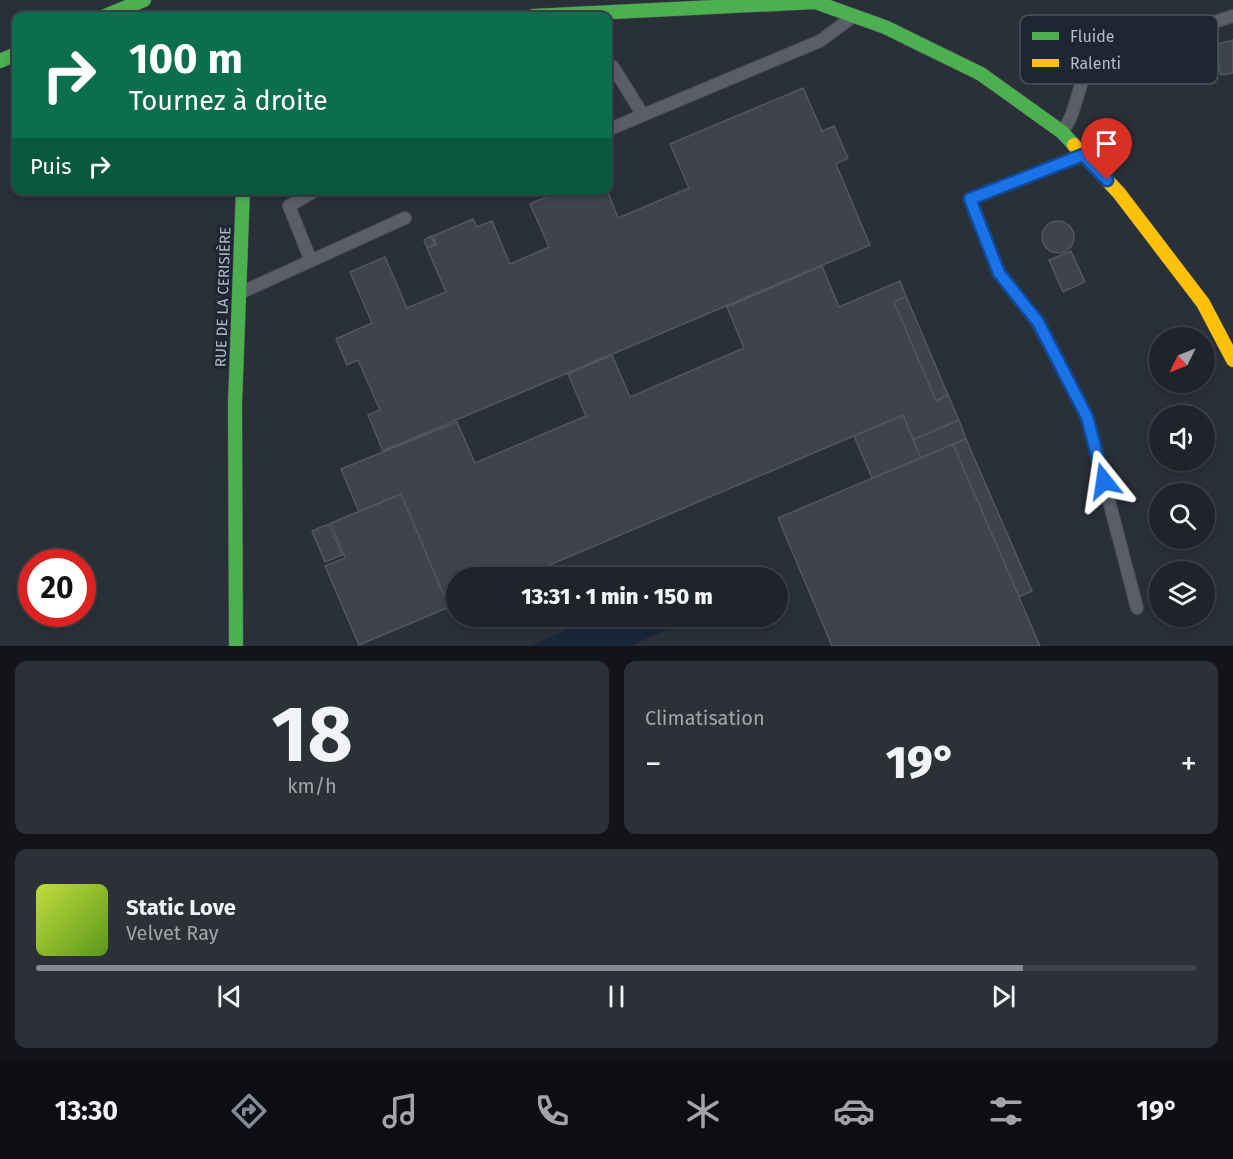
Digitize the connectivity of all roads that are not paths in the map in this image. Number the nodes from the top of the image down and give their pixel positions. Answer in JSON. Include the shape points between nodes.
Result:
{"nodes":[{"id":1,"x":144,"y":0,"type":"edge"},
{"id":2,"x":115,"y":12,"type":"edge"},
{"id":3,"x":612,"y":12,"type":"edge"},
{"id":4,"x":854,"y":16,"type":"junction"},
{"id":5,"x":1233,"y":16,"type":"edge"},
{"id":6,"x":1218,"y":21,"type":"edge"},
{"id":7,"x":612,"y":67,"type":"edge"},
{"id":8,"x":1081,"y":84,"type":"edge"},
{"id":9,"x":643,"y":115,"type":"junction"},
{"id":10,"x":612,"y":128,"type":"edge"},
{"id":11,"x":1062,"y":132,"type":"junction"},
{"id":12,"x":1083,"y":155,"type":"junction"},
{"id":13,"x":243,"y":195,"type":"edge"},
{"id":14,"x":308,"y":195,"type":"edge"},
{"id":15,"x":405,"y":218,"type":"dead end"},
{"id":16,"x":311,"y":261,"type":"junction"},
{"id":17,"x":239,"y":294,"type":"junction"},
{"id":18,"x":1233,"y":360,"type":"edge"},
{"id":19,"x":1137,"y":608,"type":"dead end"},
{"id":20,"x":236,"y":646,"type":"edge"}],
"edges":[{"from":1,"to":2,"type":"main road"},
{"from":3,"to":4,"type":"main road","via":[[815,2]]},
{"from":4,"to":9,"type":"lane","via":[[820,41]]},
{"from":4,"to":11,"type":"main road","via":[[981,74]]},
{"from":5,"to":6,"type":"lane"},
{"from":7,"to":9,"type":"lane"},
{"from":8,"to":11,"type":"lane","via":[[1069,124]]},
{"from":9,"to":10,"type":"lane"},
{"from":11,"to":12,"type":"main road"},
{"from":12,"to":18,"type":"main road","via":[[1119,193],[1203,303]]},
{"from":12,"to":19,"type":"lane","via":[[970,199],[999,273],[1038,322],[1087,417]]},
{"from":13,"to":17,"type":"main road","name":"RUE DE LA CERISIÈRE"},
{"from":14,"to":16,"type":"lane","via":[[289,206]]},
{"from":15,"to":16,"type":"lane"},
{"from":16,"to":17,"type":"lane"},
{"from":17,"to":20,"type":"main road","name":"RUE DE LA CERISIÈRE"}]}
